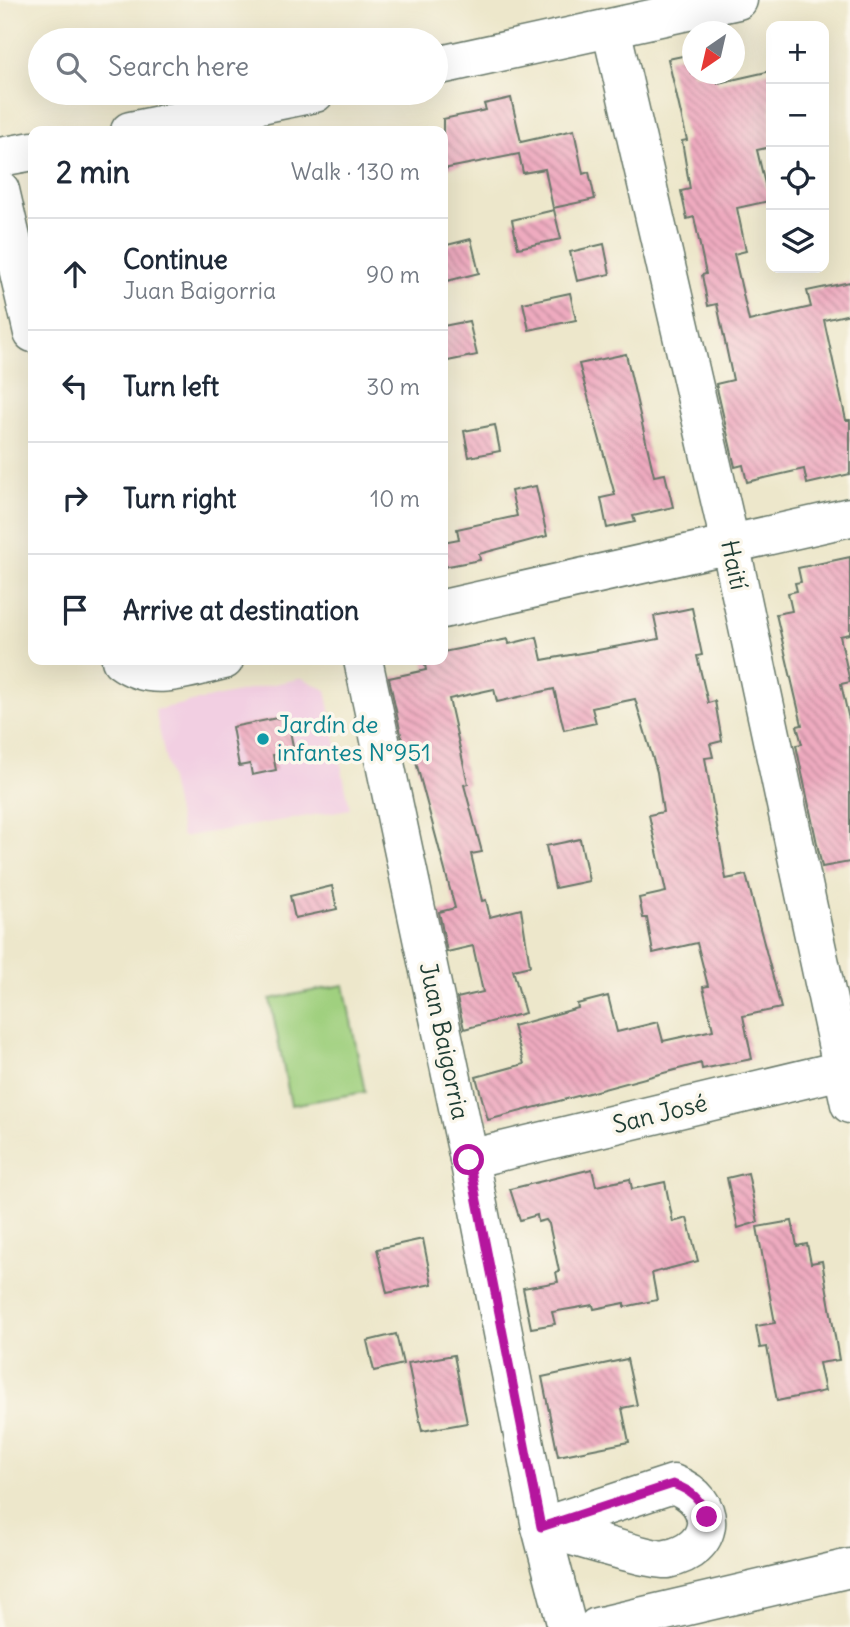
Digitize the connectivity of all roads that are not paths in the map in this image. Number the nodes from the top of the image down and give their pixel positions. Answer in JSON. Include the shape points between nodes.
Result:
{"nodes":[{"id":1,"x":738,"y":0,"type":"edge"},
{"id":2,"x":611,"y":28,"type":"junction"},
{"id":3,"x":448,"y":63,"type":"edge"},
{"id":4,"x":285,"y":105,"type":"edge"},
{"id":5,"x":250,"y":119,"type":"edge"},
{"id":6,"x":180,"y":126,"type":"edge"},
{"id":7,"x":28,"y":152,"type":"edge"},
{"id":8,"x":0,"y":158,"type":"edge"},
{"id":9,"x":0,"y":190,"type":"edge"},
{"id":10,"x":28,"y":311,"type":"edge"},
{"id":11,"x":850,"y":517,"type":"edge"},
{"id":12,"x":730,"y":543,"type":"junction"},
{"id":13,"x":448,"y":608,"type":"edge"},
{"id":14,"x":128,"y":665,"type":"edge"},
{"id":15,"x":202,"y":665,"type":"edge"},
{"id":16,"x":364,"y":665,"type":"edge"},
{"id":17,"x":848,"y":1080,"type":"edge"},
{"id":18,"x":469,"y":1160,"type":"junction"},
{"id":19,"x":850,"y":1568,"type":"edge"},
{"id":20,"x":567,"y":1627,"type":"edge"},
{"id":21,"x":597,"y":1627,"type":"edge"}],
"edges":[{"from":1,"to":2,"type":"street"},
{"from":2,"to":3,"type":"street"},
{"from":2,"to":12,"type":"street","name":"Haití"},
{"from":4,"to":5,"type":"street"},
{"from":5,"to":6,"type":"street"},
{"from":7,"to":8,"type":"street"},
{"from":9,"to":10,"type":"street"},
{"from":11,"to":12,"type":"street"},
{"from":12,"to":13,"type":"street"},
{"from":12,"to":17,"type":"street","name":"Haití"},
{"from":14,"to":15,"type":"street","via":[[159,675]]},
{"from":16,"to":18,"type":"street","name":"Juan Baigorria"},
{"from":17,"to":18,"type":"street","name":"San José"},
{"from":18,"to":20,"type":"street","name":"Juan Baigorria","via":[[541,1527]]},
{"from":19,"to":21,"type":"street"}]}
